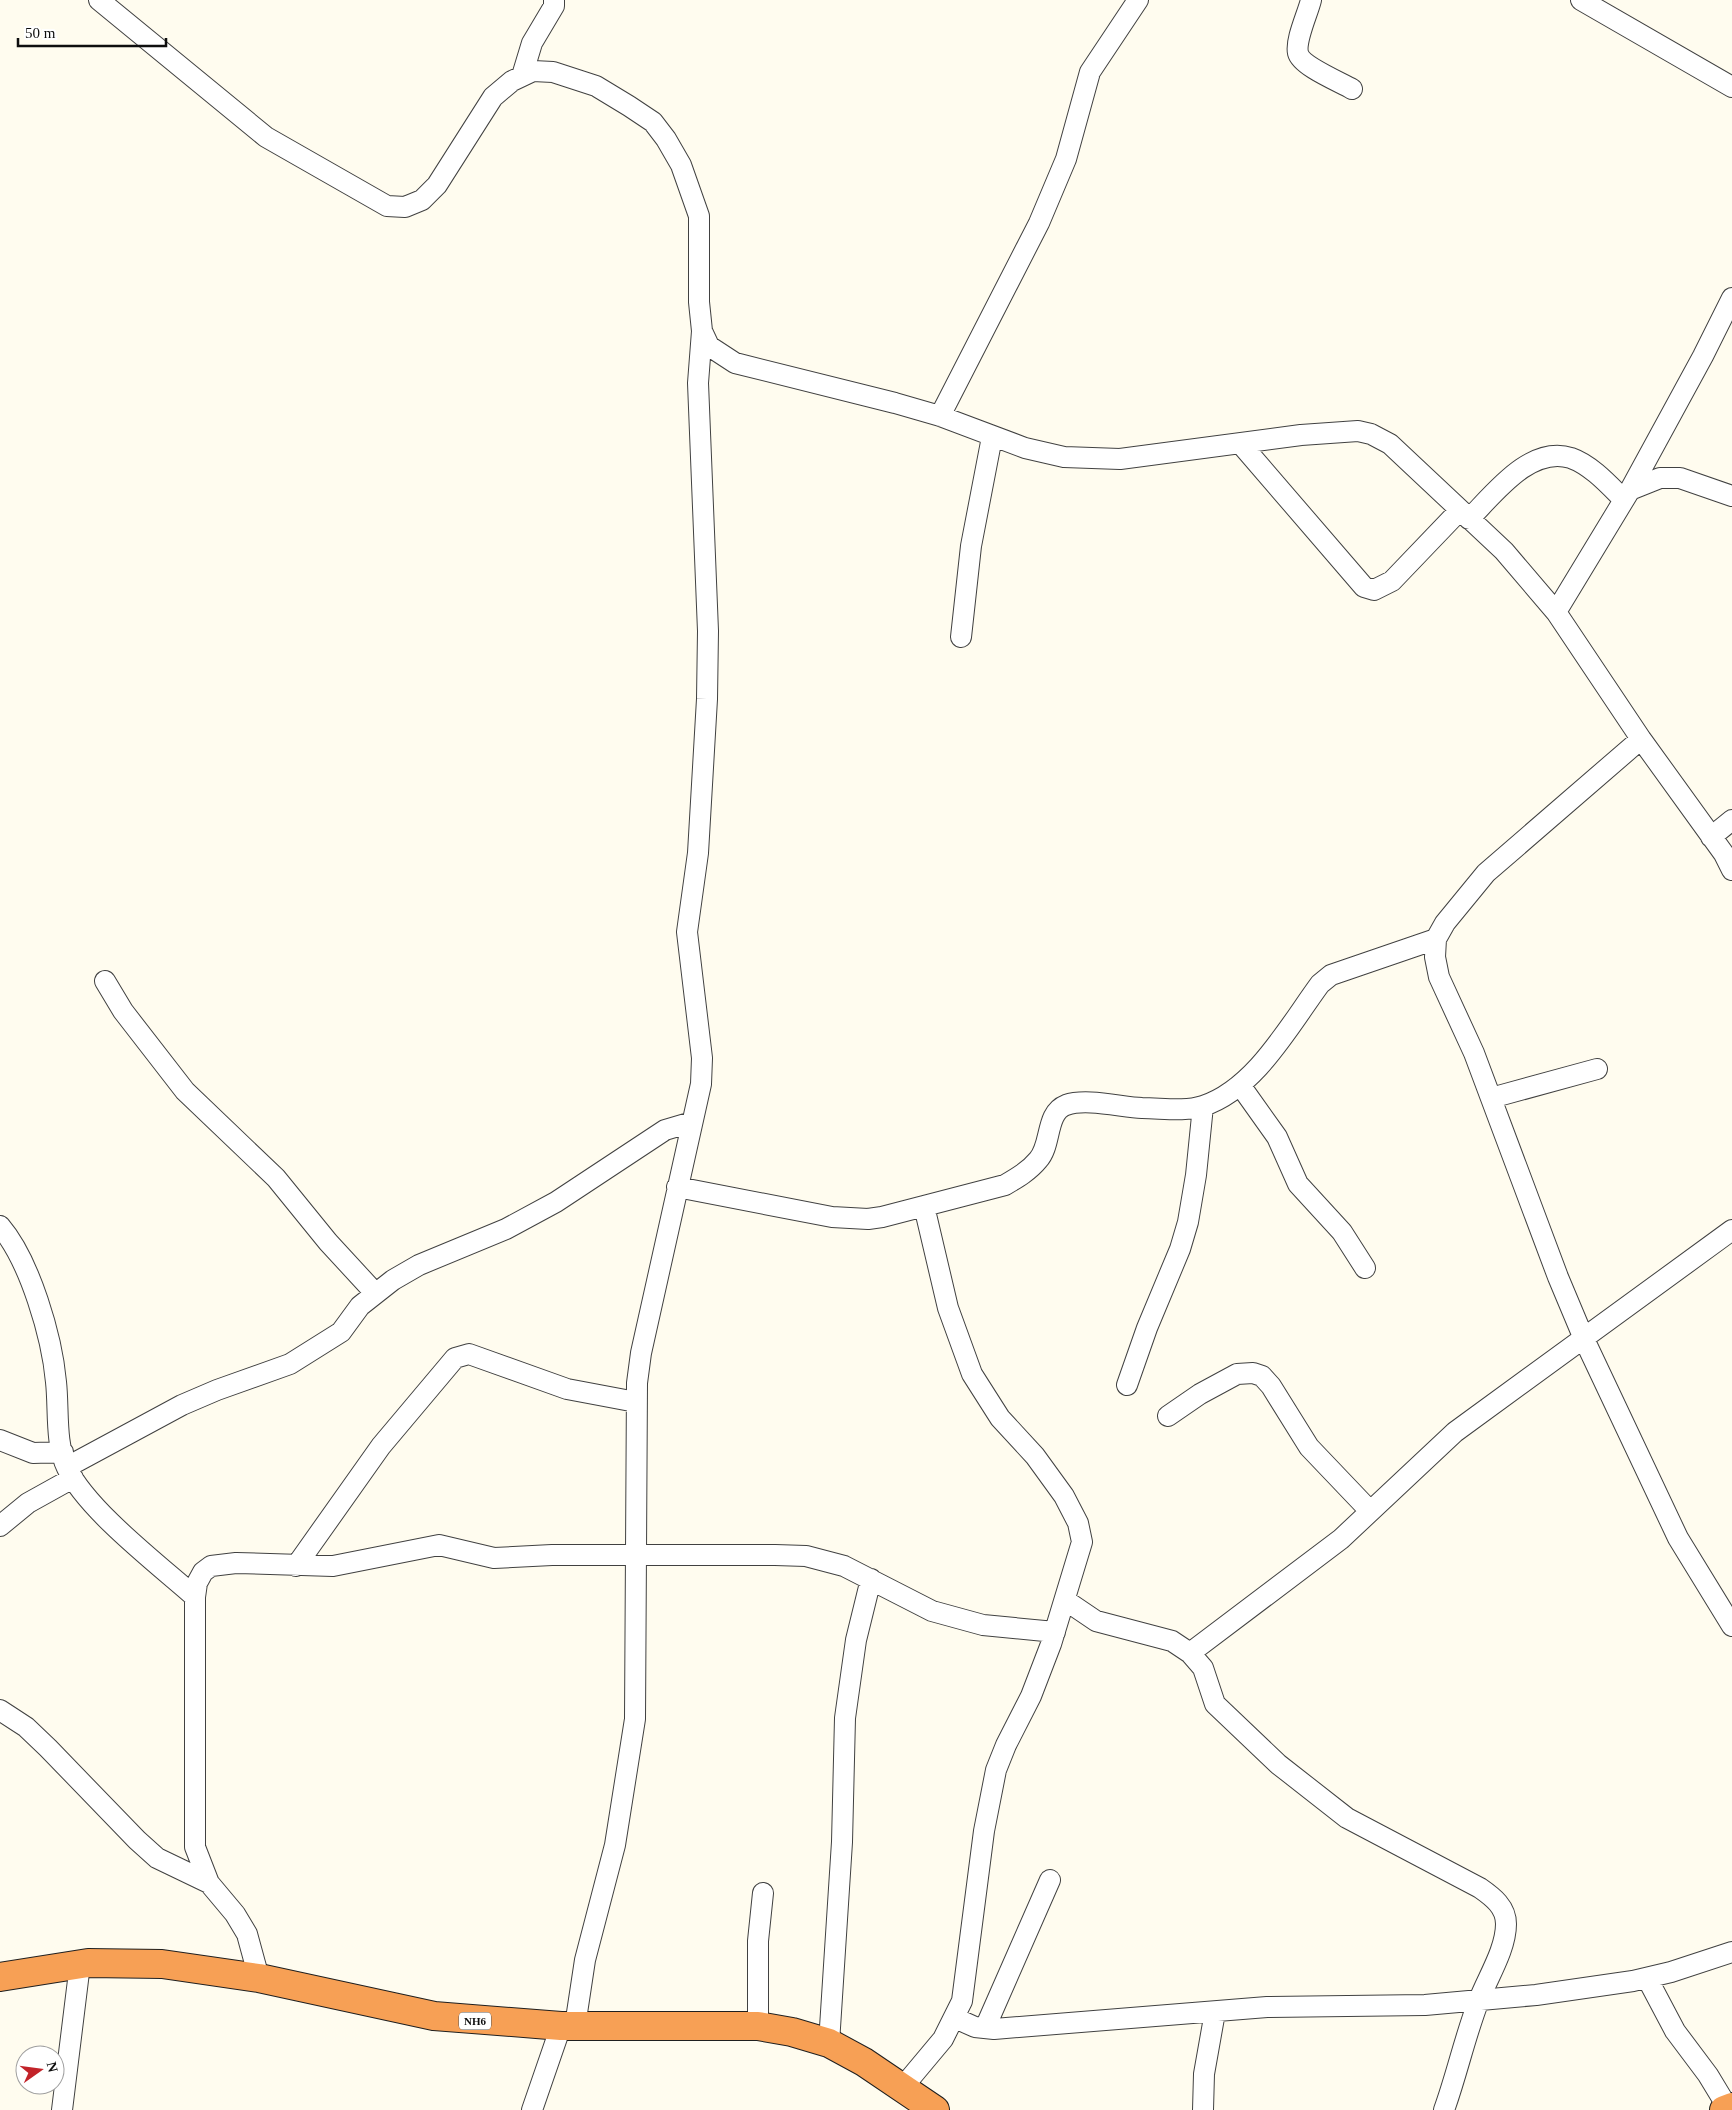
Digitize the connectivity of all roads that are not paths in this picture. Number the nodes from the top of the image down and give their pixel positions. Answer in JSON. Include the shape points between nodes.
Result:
{"nodes":[{"id":1,"x":99,"y":0,"type":"edge"},
{"id":2,"x":554,"y":0,"type":"edge"},
{"id":3,"x":1138,"y":0,"type":"edge"},
{"id":4,"x":1312,"y":0,"type":"edge"},
{"id":5,"x":1581,"y":0,"type":"edge"},
{"id":6,"x":522,"y":76,"type":"junction"},
{"id":7,"x":1732,"y":88,"type":"edge"},
{"id":8,"x":1352,"y":89,"type":"dead end"},
{"id":9,"x":1732,"y":298,"type":"edge"},
{"id":10,"x":702,"y":331,"type":"junction"},
{"id":11,"x":940,"y":416,"type":"junction"},
{"id":12,"x":992,"y":437,"type":"junction"},
{"id":13,"x":1240,"y":443,"type":"junction"},
{"id":14,"x":1626,"y":495,"type":"junction"},
{"id":15,"x":1732,"y":496,"type":"edge"},
{"id":16,"x":1465,"y":514,"type":"junction"},
{"id":17,"x":1556,"y":612,"type":"junction"},
{"id":18,"x":961,"y":637,"type":"dead end"},
{"id":19,"x":1641,"y":739,"type":"junction"},
{"id":20,"x":1732,"y":820,"type":"edge"},
{"id":21,"x":1711,"y":837,"type":"junction"},
{"id":22,"x":1732,"y":870,"type":"edge"},
{"id":23,"x":1436,"y":939,"type":"junction"},
{"id":24,"x":105,"y":981,"type":"dead end"},
{"id":25,"x":1597,"y":1069,"type":"dead end"},
{"id":26,"x":1240,"y":1086,"type":"junction"},
{"id":27,"x":1491,"y":1098,"type":"junction"},
{"id":28,"x":1203,"y":1106,"type":"junction"},
{"id":29,"x":692,"y":1122,"type":"junction"},
{"id":30,"x":677,"y":1187,"type":"junction"},
{"id":31,"x":924,"y":1206,"type":"junction"},
{"id":32,"x":0,"y":1226,"type":"edge"},
{"id":33,"x":1732,"y":1230,"type":"edge"},
{"id":34,"x":1365,"y":1268,"type":"dead end"},
{"id":35,"x":375,"y":1293,"type":"junction"},
{"id":36,"x":1584,"y":1339,"type":"junction"},
{"id":37,"x":1127,"y":1385,"type":"dead end"},
{"id":38,"x":636,"y":1402,"type":"junction"},
{"id":39,"x":1168,"y":1416,"type":"dead end"},
{"id":40,"x":0,"y":1440,"type":"edge"},
{"id":41,"x":68,"y":1466,"type":"junction"},
{"id":42,"x":1370,"y":1511,"type":"junction"},
{"id":43,"x":0,"y":1526,"type":"edge"},
{"id":44,"x":636,"y":1556,"type":"junction"},
{"id":45,"x":296,"y":1566,"type":"junction"},
{"id":46,"x":871,"y":1578,"type":"junction"},
{"id":47,"x":195,"y":1597,"type":"junction"},
{"id":48,"x":1065,"y":1600,"type":"junction"},
{"id":49,"x":1732,"y":1626,"type":"edge"},
{"id":50,"x":1055,"y":1632,"type":"junction"},
{"id":51,"x":1190,"y":1652,"type":"junction"},
{"id":52,"x":0,"y":1710,"type":"edge"},
{"id":53,"x":1050,"y":1880,"type":"dead end"},
{"id":54,"x":209,"y":1883,"type":"junction"},
{"id":55,"x":763,"y":1893,"type":"dead end"},
{"id":56,"x":1732,"y":1952,"type":"edge"},
{"id":57,"x":80,"y":1964,"type":"junction"},
{"id":58,"x":0,"y":1977,"type":"edge"},
{"id":59,"x":259,"y":1978,"type":"junction"},
{"id":60,"x":1646,"y":1978,"type":"junction"},
{"id":61,"x":1478,"y":2001,"type":"junction"},
{"id":62,"x":1215,"y":2012,"type":"junction"},
{"id":63,"x":955,"y":2018,"type":"junction"},
{"id":64,"x":568,"y":2026,"type":"junction"},
{"id":65,"x":758,"y":2026,"type":"junction"},
{"id":66,"x":985,"y":2028,"type":"junction"},
{"id":67,"x":829,"y":2043,"type":"junction"},
{"id":68,"x":902,"y":2088,"type":"junction"},
{"id":69,"x":1728,"y":2108,"type":"edge"},
{"id":70,"x":62,"y":2110,"type":"edge"},
{"id":71,"x":532,"y":2110,"type":"edge"},
{"id":72,"x":935,"y":2110,"type":"edge"},
{"id":73,"x":1203,"y":2110,"type":"edge"},
{"id":74,"x":1444,"y":2110,"type":"edge"}],
"edges":[{"from":1,"to":6,"type":"street","via":[[266,137],[387,206],[405,207],[422,200],[437,186],[493,97]]},
{"from":2,"to":6,"type":"street","via":[[554,6],[532,43]]},
{"from":3,"to":11,"type":"street","via":[[1090,72],[1066,159],[1040,223]]},
{"from":4,"to":8,"type":"street","via":[[1298,42],[1298,53],[1304,62]]},
{"from":5,"to":7,"type":"street"},
{"from":6,"to":10,"type":"street","via":[[533,71],[553,72],[596,86],[652,122],[666,139],[681,165],[699,216]]},
{"from":9,"to":14,"type":"street"},
{"from":10,"to":11,"type":"street","via":[[709,346],[735,363]]},
{"from":10,"to":29,"type":"street","via":[[698,420],[708,631],[701,813],[687,932],[702,1058],[701,1084]]},
{"from":11,"to":12,"type":"street"},
{"from":12,"to":13,"type":"street","via":[[1044,452],[1120,460]]},
{"from":12,"to":18,"type":"street","via":[[971,546]]},
{"from":13,"to":16,"type":"street","via":[[1358,431],[1371,434],[1390,444]]},
{"from":13,"to":16,"type":"street","via":[[1364,588],[1374,590],[1392,581]]},
{"from":14,"to":15,"type":"street","via":[[1660,478],[1680,478]]},
{"from":14,"to":16,"type":"street","via":[[1573,459],[1539,459],[1520,470]]},
{"from":14,"to":17,"type":"street"},
{"from":16,"to":17,"type":"street","via":[[1504,551]]},
{"from":17,"to":19,"type":"street"},
{"from":19,"to":21,"type":"street"},
{"from":19,"to":23,"type":"street","via":[[1486,873],[1445,922]]},
{"from":20,"to":21,"type":"street"},
{"from":21,"to":22,"type":"street"},
{"from":23,"to":26,"type":"street","via":[[1331,975],[1320,984],[1260,1066]]},
{"from":23,"to":27,"type":"street","via":[[1439,977]]},
{"from":24,"to":35,"type":"street","via":[[123,1011],[185,1091],[276,1178]]},
{"from":25,"to":27,"type":"street"},
{"from":26,"to":28,"type":"street"},
{"from":26,"to":34,"type":"street","via":[[1277,1137],[1298,1184],[1342,1232]]},
{"from":27,"to":36,"type":"street"},
{"from":28,"to":31,"type":"street","via":[[1182,1109],[1067,1104],[1058,1110],[1047,1146],[1039,1160],[1023,1175],[1005,1185]]},
{"from":28,"to":37,"type":"street","via":[[1188,1222]]},
{"from":29,"to":30,"type":"street"},
{"from":29,"to":35,"type":"street","via":[[665,1130],[556,1202],[506,1229],[419,1265]]},
{"from":30,"to":31,"type":"street","via":[[832,1217],[868,1219]]},
{"from":30,"to":38,"type":"street","via":[[641,1353]]},
{"from":31,"to":48,"type":"street","via":[[948,1308],[972,1374],[1000,1418],[1035,1456],[1064,1496],[1078,1523],[1082,1542]]},
{"from":32,"to":41,"type":"street","via":[[16,1251],[44,1323]]},
{"from":33,"to":36,"type":"street"},
{"from":35,"to":41,"type":"street","via":[[360,1306],[341,1332],[290,1364],[182,1405]]},
{"from":36,"to":42,"type":"street","via":[[1455,1432]]},
{"from":36,"to":49,"type":"street","via":[[1678,1538]]},
{"from":38,"to":44,"type":"street"},
{"from":38,"to":45,"type":"street","via":[[567,1389],[469,1354],[455,1358],[381,1446]]},
{"from":39,"to":42,"type":"street","via":[[1237,1374],[1262,1376],[1309,1447]]},
{"from":40,"to":41,"type":"street"},
{"from":41,"to":43,"type":"street"},
{"from":41,"to":47,"type":"street","via":[[101,1511]]},
{"from":42,"to":51,"type":"street","via":[[1341,1539]]},
{"from":44,"to":45,"type":"street","via":[[494,1558],[439,1545],[333,1566]]},
{"from":44,"to":46,"type":"street","via":[[806,1556],[844,1566]]},
{"from":44,"to":64,"type":"street","via":[[632,1743],[615,1845]]},
{"from":45,"to":47,"type":"street","via":[[236,1563],[211,1566],[203,1572]]},
{"from":46,"to":50,"type":"street","via":[[932,1611],[983,1625]]},
{"from":46,"to":67,"type":"street","via":[[853,1656],[845,1718],[842,1842]]},
{"from":47,"to":54,"type":"street","via":[[195,1847]]},
{"from":48,"to":50,"type":"street"},
{"from":48,"to":51,"type":"street","via":[[1096,1621],[1172,1641]]},
{"from":50,"to":63,"type":"street","via":[[1031,1696],[996,1770],[984,1831],[962,2001]]},
{"from":51,"to":61,"type":"street","via":[[1203,1668],[1215,1704],[1278,1764],[1347,1818],[1495,1899],[1503,1910],[1506,1924],[1501,1948]]},
{"from":52,"to":54,"type":"street","via":[[26,1727],[157,1858]]},
{"from":53,"to":66,"type":"street"},
{"from":54,"to":59,"type":"street","via":[[247,1934]]},
{"from":55,"to":65,"type":"street","via":[[758,1941]]},
{"from":56,"to":60,"type":"street"},
{"from":57,"to":58,"type":"highway","number":"NH6"},
{"from":57,"to":59,"type":"highway","number":"NH6","via":[[162,1964]]},
{"from":57,"to":70,"type":"street"},
{"from":59,"to":64,"type":"highway","number":"NH6","via":[[434,2016]]},
{"from":60,"to":61,"type":"street"},
{"from":60,"to":69,"type":"street","via":[[1675,2031]]},
{"from":61,"to":62,"type":"street","via":[[1267,2007]]},
{"from":61,"to":74,"type":"street"},
{"from":62,"to":66,"type":"street","via":[[1036,2027]]},
{"from":62,"to":73,"type":"street","via":[[1204,2074]]},
{"from":63,"to":66,"type":"street"},
{"from":63,"to":68,"type":"street","via":[[943,2040]]},
{"from":64,"to":65,"type":"highway","number":"NH6"},
{"from":64,"to":71,"type":"street"},
{"from":65,"to":67,"type":"highway","number":"NH6"},
{"from":67,"to":68,"type":"highway","number":"NH6"},
{"from":68,"to":72,"type":"highway","number":"NH6"}]}
